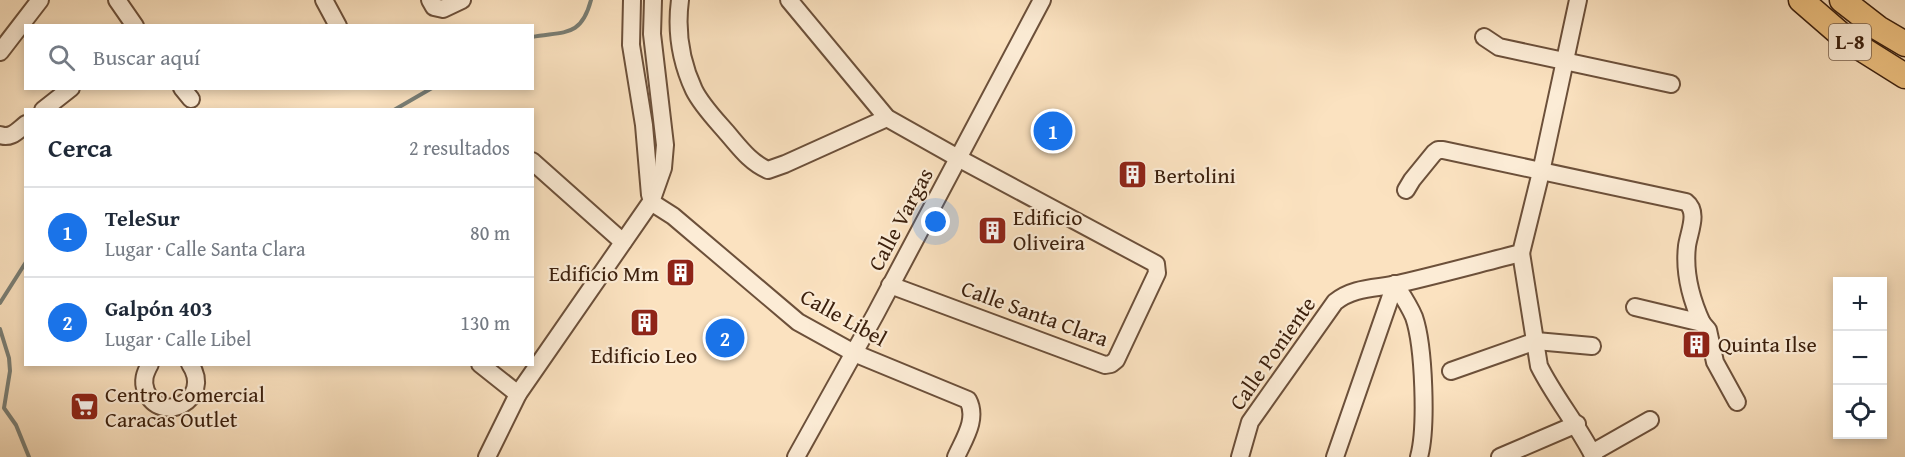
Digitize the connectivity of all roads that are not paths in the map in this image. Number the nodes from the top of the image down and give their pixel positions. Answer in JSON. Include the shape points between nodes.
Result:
{"nodes":[{"id":1,"x":40,"y":0,"type":"edge"},
{"id":2,"x":117,"y":0,"type":"edge"},
{"id":3,"x":324,"y":0,"type":"edge"},
{"id":4,"x":430,"y":0,"type":"edge"},
{"id":5,"x":462,"y":0,"type":"edge"},
{"id":6,"x":632,"y":0,"type":"edge"},
{"id":7,"x":653,"y":0,"type":"edge"},
{"id":8,"x":680,"y":0,"type":"edge"},
{"id":9,"x":789,"y":0,"type":"edge"},
{"id":10,"x":1042,"y":0,"type":"edge"},
{"id":11,"x":1578,"y":0,"type":"edge"},
{"id":12,"x":1801,"y":0,"type":"edge"},
{"id":13,"x":1842,"y":0,"type":"edge"},
{"id":14,"x":134,"y":24,"type":"edge"},
{"id":15,"x":337,"y":24,"type":"edge"},
{"id":16,"x":1484,"y":37,"type":"dead end"},
{"id":17,"x":1905,"y":45,"type":"edge"},
{"id":18,"x":0,"y":52,"type":"edge"},
{"id":19,"x":1565,"y":61,"type":"junction"},
{"id":20,"x":1905,"y":76,"type":"edge"},
{"id":21,"x":1671,"y":84,"type":"dead end"},
{"id":22,"x":69,"y":90,"type":"edge"},
{"id":23,"x":46,"y":108,"type":"edge"},
{"id":24,"x":887,"y":118,"type":"junction"},
{"id":25,"x":24,"y":126,"type":"edge"},
{"id":26,"x":0,"y":135,"type":"edge"},
{"id":27,"x":958,"y":158,"type":"junction"},
{"id":28,"x":534,"y":163,"type":"edge"},
{"id":29,"x":1541,"y":172,"type":"junction"},
{"id":30,"x":1406,"y":190,"type":"dead end"},
{"id":31,"x":651,"y":202,"type":"junction"},
{"id":32,"x":623,"y":242,"type":"junction"},
{"id":33,"x":1521,"y":253,"type":"junction"},
{"id":34,"x":890,"y":285,"type":"junction"},
{"id":35,"x":1395,"y":285,"type":"junction"},
{"id":36,"x":1635,"y":307,"type":"dead end"},
{"id":37,"x":1702,"y":323,"type":"junction"},
{"id":38,"x":1536,"y":341,"type":"junction"},
{"id":39,"x":1592,"y":346,"type":"dead end"},
{"id":40,"x":854,"y":353,"type":"junction"},
{"id":41,"x":149,"y":366,"type":"edge"},
{"id":42,"x":192,"y":366,"type":"edge"},
{"id":43,"x":483,"y":366,"type":"edge"},
{"id":44,"x":1451,"y":371,"type":"dead end"},
{"id":45,"x":518,"y":394,"type":"junction"},
{"id":46,"x":1737,"y":402,"type":"dead end"},
{"id":47,"x":1650,"y":420,"type":"dead end"},
{"id":48,"x":1576,"y":424,"type":"junction"},
{"id":49,"x":1593,"y":455,"type":"edge"},
{"id":50,"x":487,"y":457,"type":"edge"},
{"id":51,"x":796,"y":457,"type":"edge"},
{"id":52,"x":956,"y":457,"type":"edge"},
{"id":53,"x":1240,"y":457,"type":"edge"},
{"id":54,"x":1335,"y":457,"type":"edge"},
{"id":55,"x":1419,"y":457,"type":"edge"},
{"id":56,"x":1500,"y":457,"type":"edge"}],
"edges":[{"from":1,"to":18,"type":"street"},
{"from":2,"to":14,"type":"street"},
{"from":3,"to":15,"type":"street"},
{"from":4,"to":5,"type":"street","via":[[434,7],[443,9]]},
{"from":6,"to":31,"type":"street","via":[[631,45]]},
{"from":7,"to":31,"type":"street","via":[[652,34],[666,145]]},
{"from":8,"to":24,"type":"street","via":[[680,44],[695,90],[742,151],[759,166],[768,170],[785,164]]},
{"from":9,"to":24,"type":"street","name":"Calle Santa Clara"},
{"from":10,"to":27,"type":"street","name":"Calle Vargas"},
{"from":11,"to":19,"type":"street"},
{"from":12,"to":20,"type":"highway","number":"L-8","via":[[1846,39]]},
{"from":13,"to":17,"type":"highway","number":"L-8"},
{"from":16,"to":19,"type":"street","via":[[1499,46]]},
{"from":19,"to":21,"type":"street"},
{"from":19,"to":29,"type":"street"},
{"from":22,"to":23,"type":"street"},
{"from":24,"to":27,"type":"street","name":"Calle Santa Clara"},
{"from":25,"to":26,"type":"street","via":[[12,135]]},
{"from":27,"to":34,"type":"street","name":"Calle Vargas"},
{"from":27,"to":34,"type":"street","name":"Calle Santa Clara","via":[[1156,264],[1157,273],[1116,360],[1104,365]]},
{"from":28,"to":32,"type":"street"},
{"from":29,"to":30,"type":"street","via":[[1438,150]]},
{"from":29,"to":33,"type":"street"},
{"from":29,"to":37,"type":"street","via":[[1690,205],[1693,214],[1686,266]]},
{"from":31,"to":32,"type":"street"},
{"from":31,"to":40,"type":"street","name":"Calle Libel","via":[[673,216],[798,322]]},
{"from":32,"to":45,"type":"street"},
{"from":33,"to":35,"type":"street","name":"Calle Poniente"},
{"from":33,"to":38,"type":"street"},
{"from":34,"to":40,"type":"street","name":"Calle Vargas"},
{"from":35,"to":53,"type":"street","name":"Calle Poniente","via":[[1357,290],[1335,302],[1250,422]]},
{"from":35,"to":54,"type":"street"},
{"from":35,"to":55,"type":"street","via":[[1415,320],[1419,348],[1423,420]]},
{"from":36,"to":37,"type":"street"},
{"from":37,"to":46,"type":"street","via":[[1708,330],[1714,362]]},
{"from":38,"to":39,"type":"street"},
{"from":38,"to":44,"type":"street"},
{"from":38,"to":48,"type":"street","via":[[1539,366]]},
{"from":40,"to":51,"type":"street","name":"Calle Vargas"},
{"from":40,"to":52,"type":"street","name":"Calle Libel","via":[[968,400],[971,425]]},
{"from":41,"to":42,"type":"street","via":[[144,387],[159,405],[170,408],[194,395],[196,377]]},
{"from":43,"to":45,"type":"street"},
{"from":45,"to":50,"type":"street"},
{"from":47,"to":49,"type":"street"},
{"from":48,"to":49,"type":"street"},
{"from":48,"to":56,"type":"street"}]}
